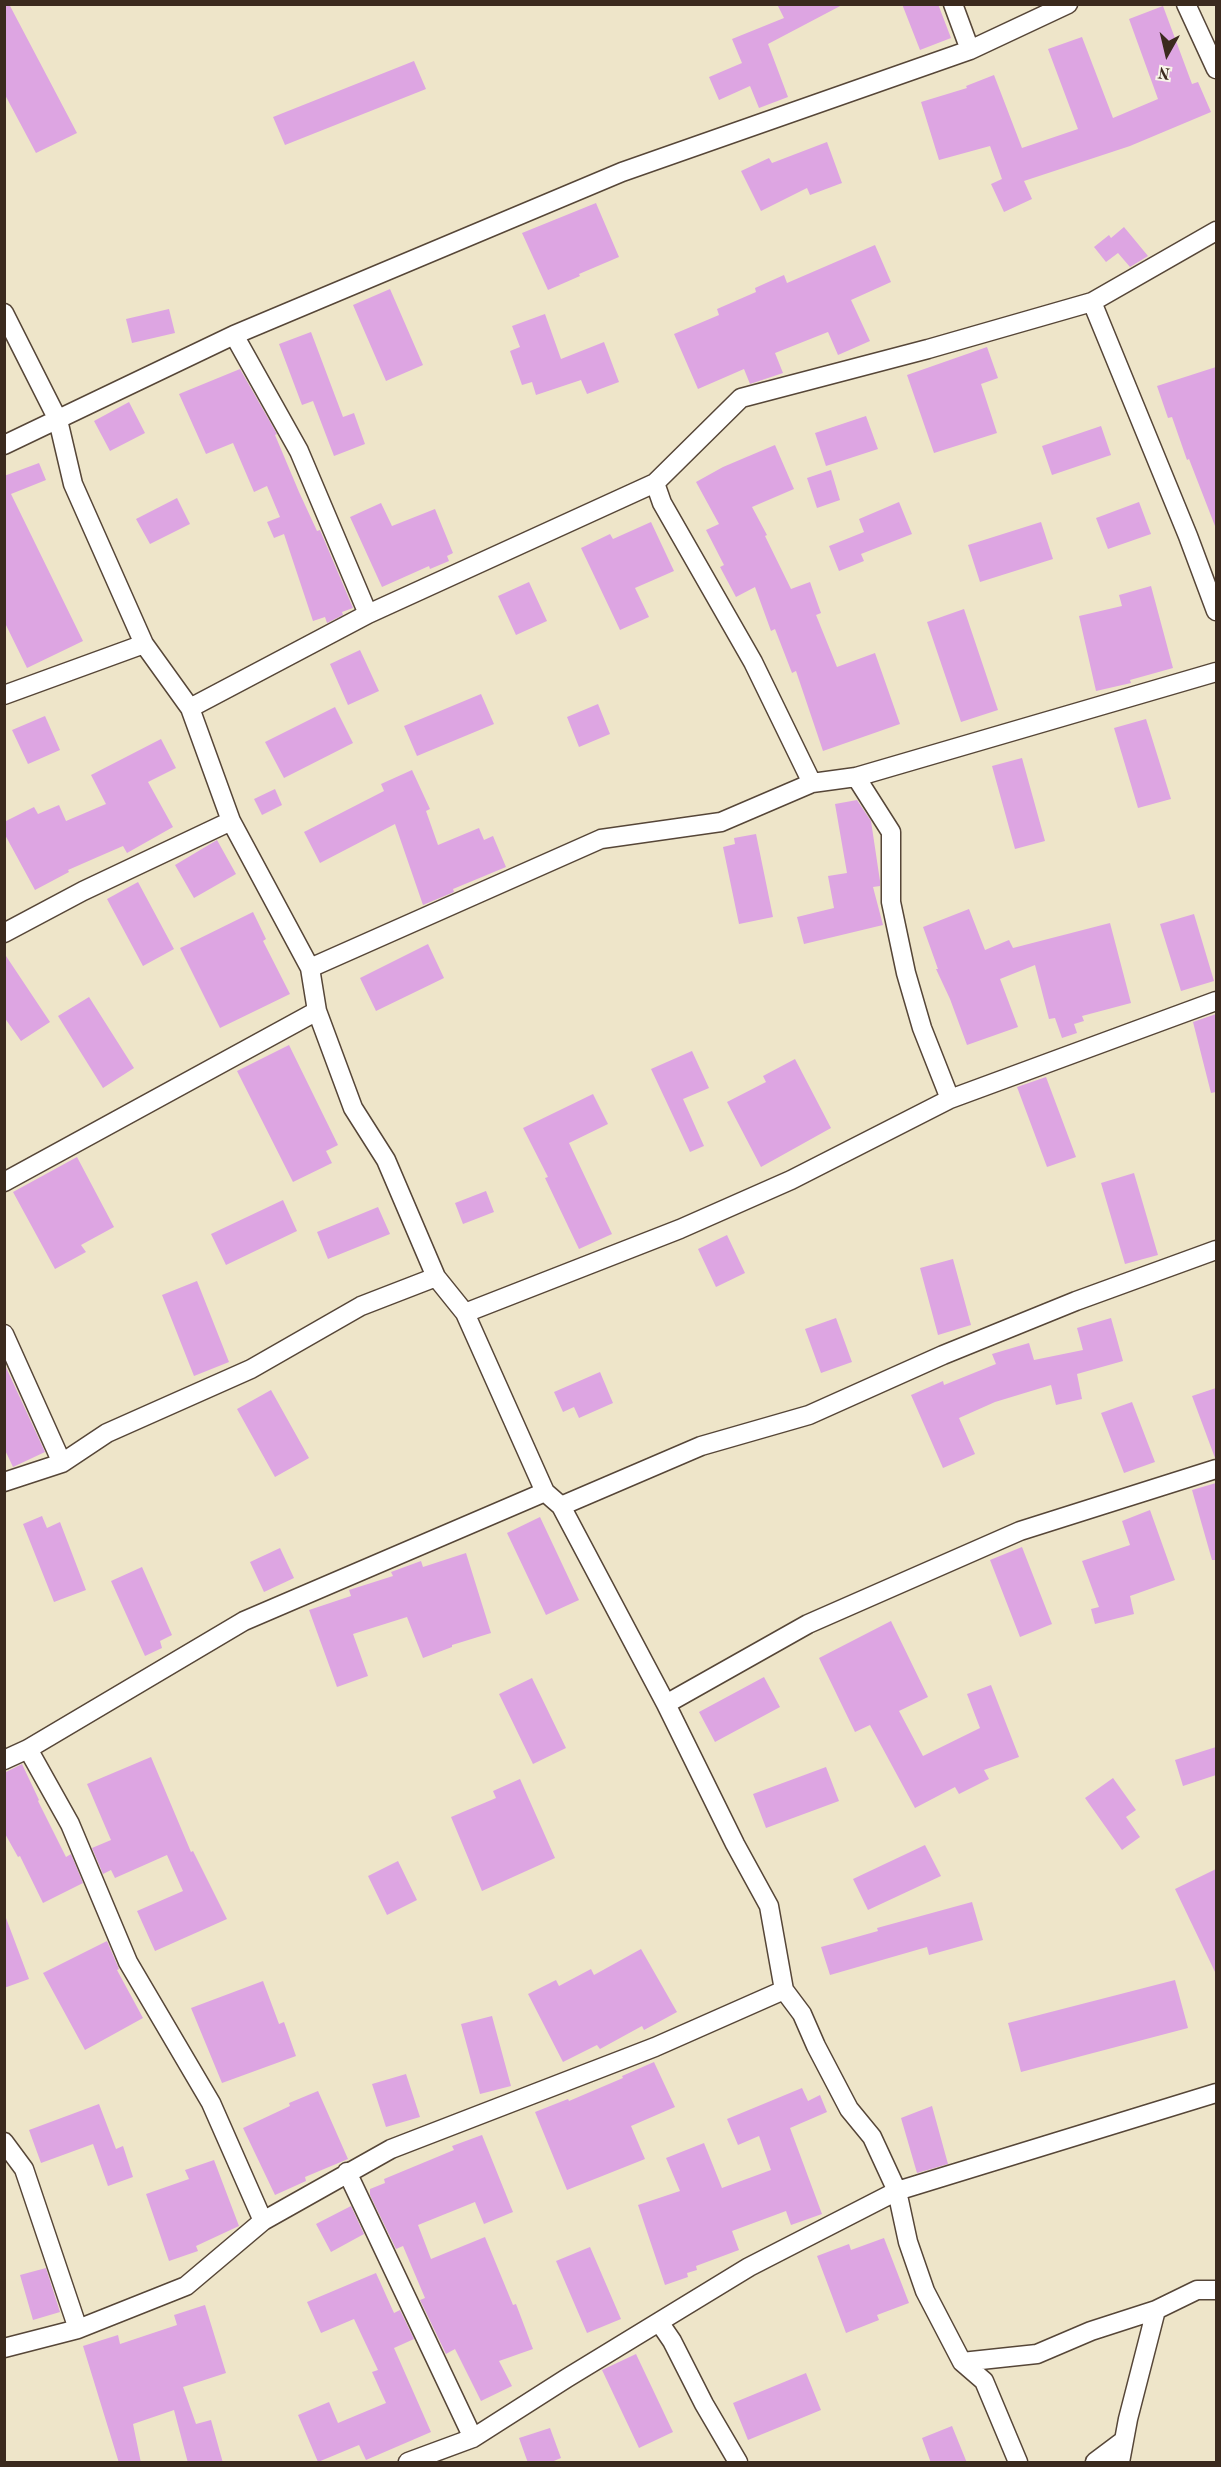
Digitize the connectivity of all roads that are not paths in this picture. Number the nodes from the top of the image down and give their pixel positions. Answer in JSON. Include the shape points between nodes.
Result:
{"nodes":[{"id":1,"x":953,"y":4,"type":"edge"},
{"id":2,"x":1068,"y":4,"type":"edge"},
{"id":3,"x":1186,"y":4,"type":"edge"},
{"id":4,"x":970,"y":50,"type":"junction"},
{"id":5,"x":1216,"y":69,"type":"edge"},
{"id":6,"x":1216,"y":231,"type":"edge"},
{"id":7,"x":1092,"y":302,"type":"junction"},
{"id":8,"x":4,"y":313,"type":"edge"},
{"id":9,"x":234,"y":335,"type":"junction"},
{"id":10,"x":58,"y":420,"type":"junction"},
{"id":11,"x":4,"y":445,"type":"edge"},
{"id":12,"x":655,"y":483,"type":"junction"},
{"id":13,"x":1216,"y":611,"type":"edge"},
{"id":14,"x":368,"y":614,"type":"junction"},
{"id":15,"x":144,"y":644,"type":"junction"},
{"id":16,"x":1216,"y":672,"type":"edge"},
{"id":17,"x":4,"y":695,"type":"edge"},
{"id":18,"x":190,"y":708,"type":"junction"},
{"id":19,"x":856,"y":777,"type":"junction"},
{"id":20,"x":812,"y":783,"type":"junction"},
{"id":21,"x":231,"y":821,"type":"junction"},
{"id":22,"x":4,"y":933,"type":"edge"},
{"id":23,"x":310,"y":968,"type":"junction"},
{"id":24,"x":1216,"y":1001,"type":"edge"},
{"id":25,"x":317,"y":1011,"type":"junction"},
{"id":26,"x":950,"y":1099,"type":"junction"},
{"id":27,"x":4,"y":1182,"type":"edge"},
{"id":28,"x":1216,"y":1250,"type":"edge"},
{"id":29,"x":436,"y":1277,"type":"junction"},
{"id":30,"x":465,"y":1313,"type":"junction"},
{"id":31,"x":4,"y":1334,"type":"edge"},
{"id":32,"x":62,"y":1462,"type":"junction"},
{"id":33,"x":1216,"y":1469,"type":"edge"},
{"id":34,"x":4,"y":1482,"type":"edge"},
{"id":35,"x":545,"y":1492,"type":"junction"},
{"id":36,"x":561,"y":1506,"type":"junction"},
{"id":37,"x":666,"y":1704,"type":"junction"},
{"id":38,"x":28,"y":1749,"type":"junction"},
{"id":39,"x":4,"y":1760,"type":"edge"},
{"id":40,"x":784,"y":1990,"type":"junction"},
{"id":41,"x":1216,"y":2093,"type":"edge"},
{"id":42,"x":4,"y":2142,"type":"edge"},
{"id":43,"x":346,"y":2172,"type":"junction"},
{"id":44,"x":897,"y":2191,"type":"junction"},
{"id":45,"x":263,"y":2221,"type":"junction"},
{"id":46,"x":1216,"y":2290,"type":"edge"},
{"id":47,"x":1156,"y":2310,"type":"junction"},
{"id":48,"x":659,"y":2322,"type":"junction"},
{"id":49,"x":78,"y":2329,"type":"junction"},
{"id":50,"x":4,"y":2348,"type":"edge"},
{"id":51,"x":962,"y":2362,"type":"junction"},
{"id":52,"x":473,"y":2438,"type":"junction"},
{"id":53,"x":1123,"y":2442,"type":"junction"},
{"id":54,"x":408,"y":2463,"type":"edge"},
{"id":55,"x":738,"y":2463,"type":"edge"},
{"id":56,"x":1018,"y":2463,"type":"edge"},
{"id":57,"x":1095,"y":2463,"type":"edge"},
{"id":58,"x":1120,"y":2463,"type":"edge"}],
"edges":[{"from":1,"to":4,"type":"street"},
{"from":2,"to":4,"type":"street"},
{"from":3,"to":5,"type":"street"},
{"from":4,"to":9,"type":"street","via":[[622,172]]},
{"from":6,"to":7,"type":"street"},
{"from":7,"to":12,"type":"street","via":[[928,350],[741,398]]},
{"from":7,"to":13,"type":"street"},
{"from":8,"to":10,"type":"street"},
{"from":9,"to":10,"type":"street"},
{"from":9,"to":14,"type":"street","via":[[299,451]]},
{"from":10,"to":11,"type":"street"},
{"from":10,"to":15,"type":"street","via":[[73,484]]},
{"from":12,"to":14,"type":"street"},
{"from":12,"to":20,"type":"street","via":[[662,503],[753,662]]},
{"from":14,"to":18,"type":"street"},
{"from":15,"to":17,"type":"street"},
{"from":15,"to":18,"type":"street"},
{"from":16,"to":19,"type":"street"},
{"from":18,"to":21,"type":"street"},
{"from":19,"to":20,"type":"street"},
{"from":19,"to":26,"type":"street","via":[[891,832],[891,902],[906,973],[922,1028]]},
{"from":20,"to":23,"type":"street","via":[[721,822],[601,839]]},
{"from":21,"to":22,"type":"street"},
{"from":21,"to":23,"type":"street"},
{"from":23,"to":25,"type":"street"},
{"from":24,"to":26,"type":"street"},
{"from":25,"to":27,"type":"street"},
{"from":25,"to":29,"type":"street","via":[[353,1108],[386,1160]]},
{"from":26,"to":30,"type":"street","via":[[791,1180],[680,1229]]},
{"from":28,"to":36,"type":"street","via":[[954,1350],[809,1415],[701,1446]]},
{"from":29,"to":30,"type":"street"},
{"from":29,"to":32,"type":"street","via":[[361,1306],[251,1369],[107,1433]]},
{"from":30,"to":35,"type":"street"},
{"from":31,"to":32,"type":"street"},
{"from":32,"to":34,"type":"street"},
{"from":33,"to":37,"type":"street","via":[[1020,1531],[808,1624]]},
{"from":35,"to":36,"type":"street"},
{"from":35,"to":38,"type":"street","via":[[244,1622]]},
{"from":36,"to":37,"type":"street"},
{"from":37,"to":40,"type":"street","via":[[769,1906]]},
{"from":38,"to":39,"type":"street"},
{"from":38,"to":45,"type":"street","via":[[70,1824],[128,1962],[211,2103]]},
{"from":40,"to":43,"type":"street","via":[[655,2047],[391,2149]]},
{"from":40,"to":44,"type":"street","via":[[802,2014],[849,2109],[872,2137]]},
{"from":41,"to":44,"type":"street"},
{"from":42,"to":49,"type":"street","via":[[24,2169]]},
{"from":43,"to":45,"type":"street"},
{"from":43,"to":52,"type":"street"},
{"from":44,"to":48,"type":"street","via":[[748,2267]]},
{"from":44,"to":51,"type":"street","via":[[908,2242],[925,2291]]},
{"from":45,"to":49,"type":"street","via":[[186,2286]]},
{"from":46,"to":47,"type":"street","via":[[1197,2290]]},
{"from":47,"to":51,"type":"street","via":[[1037,2354]]},
{"from":47,"to":53,"type":"street"},
{"from":48,"to":52,"type":"street"},
{"from":48,"to":55,"type":"street"},
{"from":49,"to":50,"type":"street"},
{"from":51,"to":56,"type":"street","via":[[984,2381]]},
{"from":52,"to":54,"type":"street"},
{"from":53,"to":57,"type":"street"},
{"from":53,"to":58,"type":"street"}]}
